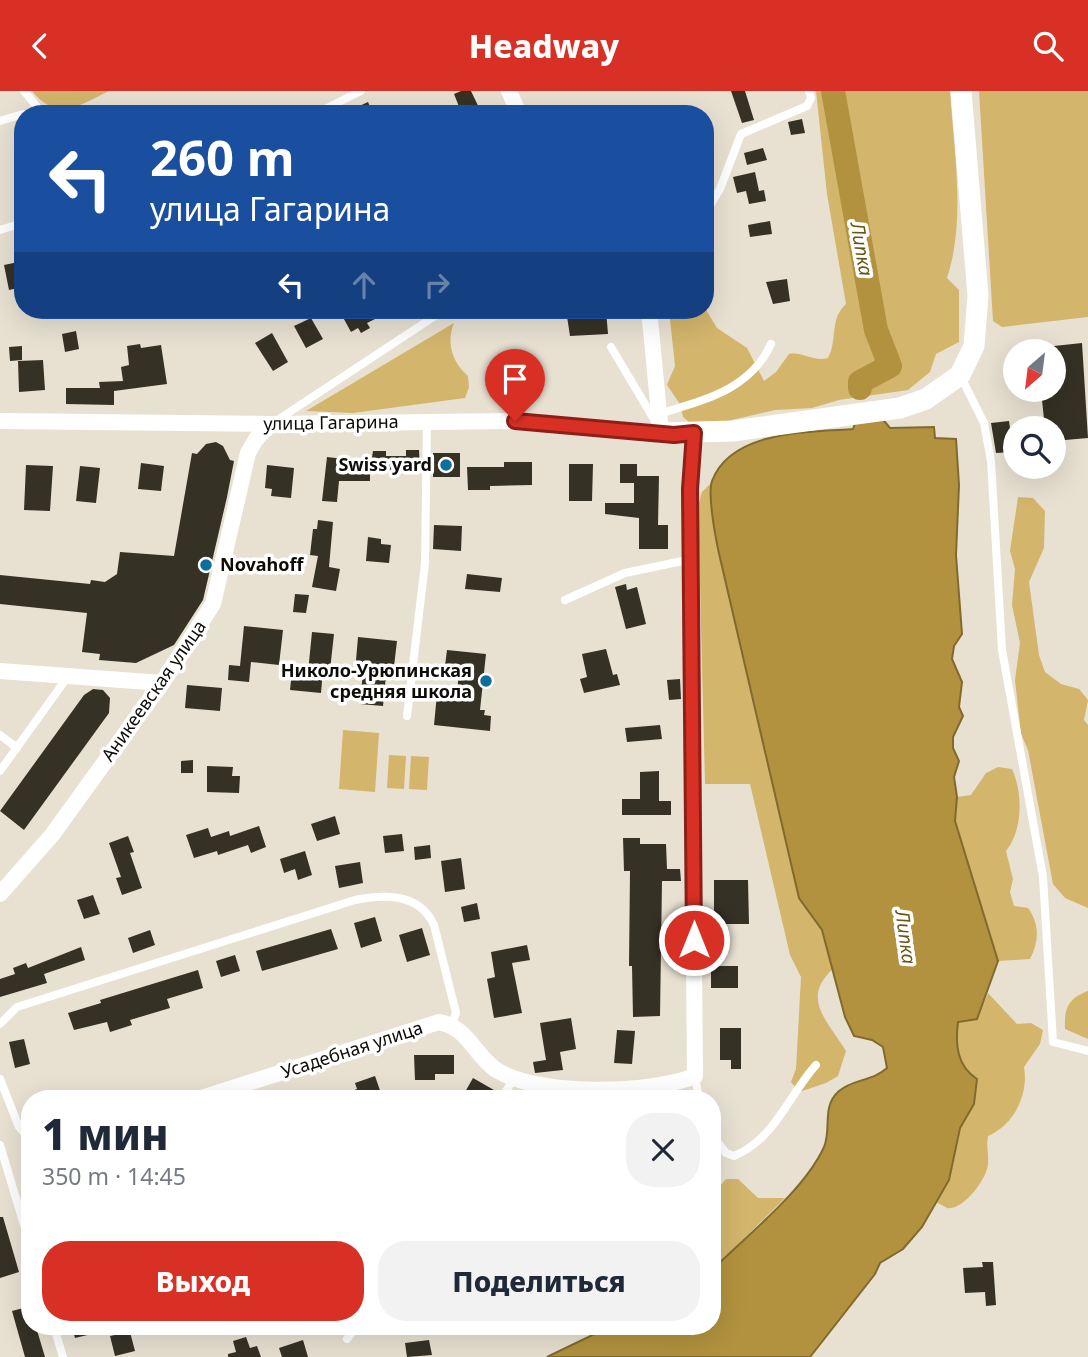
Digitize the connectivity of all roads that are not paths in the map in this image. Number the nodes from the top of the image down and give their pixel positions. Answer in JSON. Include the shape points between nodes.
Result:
{"nodes":[{"id":1,"x":24,"y":91,"type":"edge"},
{"id":2,"x":360,"y":91,"type":"edge"},
{"id":3,"x":809,"y":91,"type":"edge"},
{"id":4,"x":961,"y":91,"type":"edge"},
{"id":5,"x":35,"y":105,"type":"edge"},
{"id":6,"x":333,"y":105,"type":"edge"},
{"id":7,"x":714,"y":199,"type":"edge"},
{"id":8,"x":430,"y":319,"type":"edge"},
{"id":9,"x":652,"y":319,"type":"edge"},
{"id":10,"x":771,"y":344,"type":"dead end"},
{"id":11,"x":611,"y":348,"type":"dead end"},
{"id":12,"x":960,"y":375,"type":"junction"},
{"id":13,"x":0,"y":421,"type":"edge"},
{"id":14,"x":427,"y":422,"type":"junction"},
{"id":15,"x":660,"y":424,"type":"junction"},
{"id":16,"x":271,"y":425,"type":"junction"},
{"id":17,"x":694,"y":433,"type":"junction"},
{"id":18,"x":692,"y":559,"type":"junction"},
{"id":19,"x":565,"y":600,"type":"dead end"},
{"id":20,"x":0,"y":671,"type":"edge"},
{"id":21,"x":69,"y":675,"type":"junction"},
{"id":22,"x":162,"y":683,"type":"junction"},
{"id":23,"x":407,"y":716,"type":"dead end"},
{"id":24,"x":0,"y":735,"type":"edge"},
{"id":25,"x":17,"y":748,"type":"junction"},
{"id":26,"x":0,"y":771,"type":"edge"},
{"id":27,"x":0,"y":894,"type":"edge"},
{"id":28,"x":0,"y":1024,"type":"edge"},
{"id":29,"x":452,"y":1024,"type":"junction"},
{"id":30,"x":1088,"y":1051,"type":"edge"},
{"id":31,"x":816,"y":1065,"type":"dead end"},
{"id":32,"x":695,"y":1076,"type":"junction"},
{"id":33,"x":0,"y":1079,"type":"edge"},
{"id":34,"x":513,"y":1080,"type":"junction"},
{"id":35,"x":226,"y":1090,"type":"edge"},
{"id":36,"x":507,"y":1090,"type":"edge"},
{"id":37,"x":697,"y":1090,"type":"edge"},
{"id":38,"x":21,"y":1129,"type":"edge"},
{"id":39,"x":0,"y":1145,"type":"edge"},
{"id":40,"x":721,"y":1147,"type":"edge"},
{"id":41,"x":21,"y":1215,"type":"edge"},
{"id":42,"x":56,"y":1335,"type":"edge"},
{"id":43,"x":350,"y":1335,"type":"edge"},
{"id":44,"x":347,"y":1339,"type":"dead end"},
{"id":45,"x":63,"y":1357,"type":"edge"}],
"edges":[{"from":1,"to":5,"type":"lane"},
{"from":2,"to":6,"type":"lane"},
{"from":3,"to":7,"type":"lane","via":[[807,106],[741,134]]},
{"from":4,"to":12,"type":"street","via":[[978,296],[974,347]]},
{"from":8,"to":16,"type":"lane"},
{"from":9,"to":15,"type":"street"},
{"from":10,"to":15,"type":"lane","via":[[764,361],[744,381]]},
{"from":11,"to":15,"type":"lane"},
{"from":12,"to":17,"type":"street","via":[[926,399],[900,408]]},
{"from":12,"to":30,"type":"lane","via":[[984,423],[991,461],[1002,650],[1043,877],[1053,1042]]},
{"from":13,"to":16,"type":"street","name":"улица Гагарина"},
{"from":14,"to":15,"type":"street","name":"улица Гагарина"},
{"from":14,"to":16,"type":"street","name":"улица Гагарина"},
{"from":14,"to":23,"type":"lane","via":[[425,563]]},
{"from":15,"to":17,"type":"street"},
{"from":16,"to":22,"type":"street","name":"Аникеевская улица","via":[[248,453],[213,604]]},
{"from":17,"to":18,"type":"street"},
{"from":18,"to":19,"type":"lane","via":[[625,573]]},
{"from":18,"to":32,"type":"street"},
{"from":20,"to":21,"type":"street"},
{"from":21,"to":22,"type":"street"},
{"from":21,"to":25,"type":"lane"},
{"from":22,"to":27,"type":"street","name":"Аникеевская улица","via":[[52,835]]},
{"from":24,"to":25,"type":"lane"},
{"from":25,"to":26,"type":"lane"},
{"from":28,"to":29,"type":"lane","via":[[17,1007],[355,900],[399,896],[429,913],[434,925],[456,1013]]},
{"from":29,"to":34,"type":"street","via":[[492,1067]]},
{"from":29,"to":35,"type":"street","name":"Усадебная улица","via":[[439,1022]]},
{"from":31,"to":40,"type":"lane","via":[[769,1131],[747,1150],[734,1156]]},
{"from":32,"to":34,"type":"street","via":[[644,1089],[537,1086]]},
{"from":32,"to":37,"type":"lane"},
{"from":33,"to":38,"type":"lane"},
{"from":34,"to":36,"type":"lane"},
{"from":39,"to":41,"type":"lane"},
{"from":42,"to":45,"type":"lane"},
{"from":43,"to":44,"type":"lane"}]}
